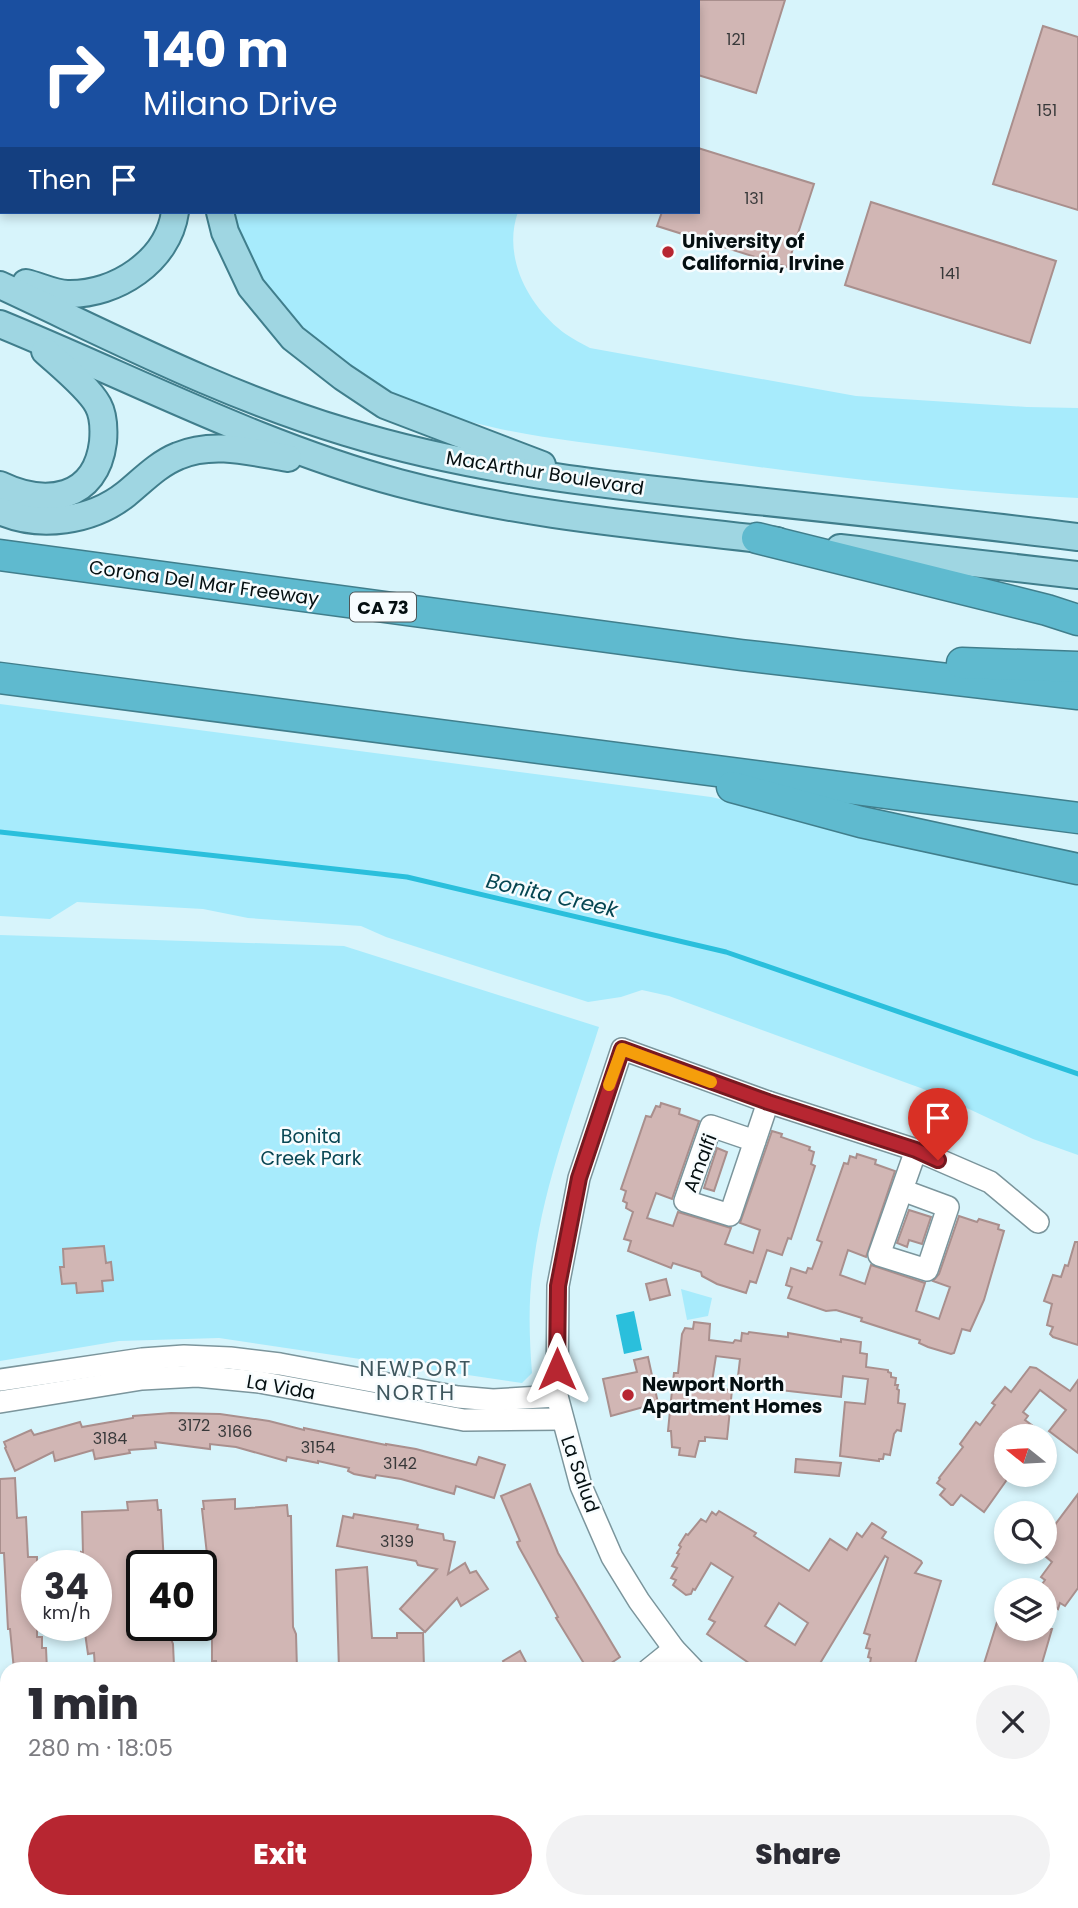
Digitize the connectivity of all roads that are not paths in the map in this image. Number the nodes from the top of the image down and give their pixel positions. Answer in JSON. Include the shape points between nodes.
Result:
{"nodes":[{"id":1,"x":174,"y":214,"type":"edge"},
{"id":2,"x":220,"y":214,"type":"edge"},
{"id":3,"x":12,"y":285,"type":"edge"},
{"id":4,"x":0,"y":324,"type":"edge"},
{"id":5,"x":28,"y":335,"type":"junction"},
{"id":6,"x":348,"y":468,"type":"junction"},
{"id":7,"x":589,"y":484,"type":"junction"},
{"id":8,"x":0,"y":485,"type":"edge"},
{"id":9,"x":0,"y":511,"type":"edge"},
{"id":10,"x":1078,"y":537,"type":"edge"},
{"id":11,"x":757,"y":538,"type":"junction"},
{"id":12,"x":0,"y":555,"type":"edge"},
{"id":13,"x":1078,"y":575,"type":"edge"},
{"id":14,"x":1078,"y":620,"type":"edge"},
{"id":15,"x":741,"y":655,"type":"junction"},
{"id":16,"x":1078,"y":667,"type":"edge"},
{"id":17,"x":0,"y":678,"type":"edge"},
{"id":18,"x":1078,"y":694,"type":"edge"},
{"id":19,"x":644,"y":760,"type":"junction"},
{"id":20,"x":1078,"y":818,"type":"edge"},
{"id":21,"x":1078,"y":869,"type":"edge"},
{"id":22,"x":768,"y":1102,"type":"junction"},
{"id":23,"x":755,"y":1141,"type":"dead end"},
{"id":24,"x":916,"y":1150,"type":"junction"},
{"id":25,"x":902,"y":1190,"type":"dead end"},
{"id":26,"x":1038,"y":1222,"type":"dead end"},
{"id":27,"x":0,"y":1380,"type":"edge"},
{"id":28,"x":557,"y":1396,"type":"junction"},
{"id":29,"x":0,"y":1402,"type":"edge"},
{"id":30,"x":562,"y":1419,"type":"junction"},
{"id":31,"x":674,"y":1649,"type":"junction"},
{"id":32,"x":658,"y":1662,"type":"edge"},
{"id":33,"x":686,"y":1662,"type":"edge"}],
"edges":[{"from":1,"to":3,"type":"main road","via":[[160,251],[134,275],[104,289],[67,295]]},
{"from":2,"to":7,"type":"main road","via":[[251,287],[293,338],[343,377],[385,405]]},
{"from":3,"to":7,"type":"main road","name":"MacArthur Boulevard","via":[[201,380],[346,433],[475,465]]},
{"from":4,"to":5,"type":"main road","name":"MacArthur Boulevard"},
{"from":5,"to":6,"type":"main road","name":"MacArthur Boulevard","via":[[264,437]]},
{"from":5,"to":8,"type":"main road","via":[[98,405],[104,429],[101,457],[87,481],[59,496],[41,498]]},
{"from":6,"to":9,"type":"main road","via":[[219,447],[178,456],[102,509],[73,518],[38,521]]},
{"from":6,"to":11,"type":"main road","name":"MacArthur Boulevard","via":[[496,505]]},
{"from":7,"to":10,"type":"main road","name":"MacArthur Boulevard"},
{"from":11,"to":13,"type":"main road","name":"MacArthur Boulevard"},
{"from":11,"to":14,"type":"highway"},
{"from":12,"to":15,"type":"highway","name":"Corona Del Mar Freeway","number":"CA 73"},
{"from":15,"to":16,"type":"highway"},
{"from":15,"to":18,"type":"highway","number":"CA 73"},
{"from":17,"to":19,"type":"highway"},
{"from":19,"to":20,"type":"highway"},
{"from":19,"to":21,"type":"highway","via":[[861,822]]},
{"from":22,"to":23,"type":"street"},
{"from":22,"to":24,"type":"street"},
{"from":22,"to":28,"type":"street","name":"La Salud","via":[[622,1049],[579,1178],[558,1286]]},
{"from":24,"to":25,"type":"street"},
{"from":24,"to":26,"type":"street","via":[[990,1182]]},
{"from":27,"to":28,"type":"street","name":"La Vida","via":[[184,1356],[280,1364],[493,1401]]},
{"from":28,"to":30,"type":"street","name":"La Salud"},
{"from":29,"to":30,"type":"street","name":"La Vida","via":[[142,1379],[197,1376],[259,1382],[464,1420]]},
{"from":30,"to":31,"type":"street","name":"La Salud","via":[[580,1486],[612,1557]]},
{"from":31,"to":32,"type":"street"},
{"from":31,"to":33,"type":"street","name":"La Salud"}]}
